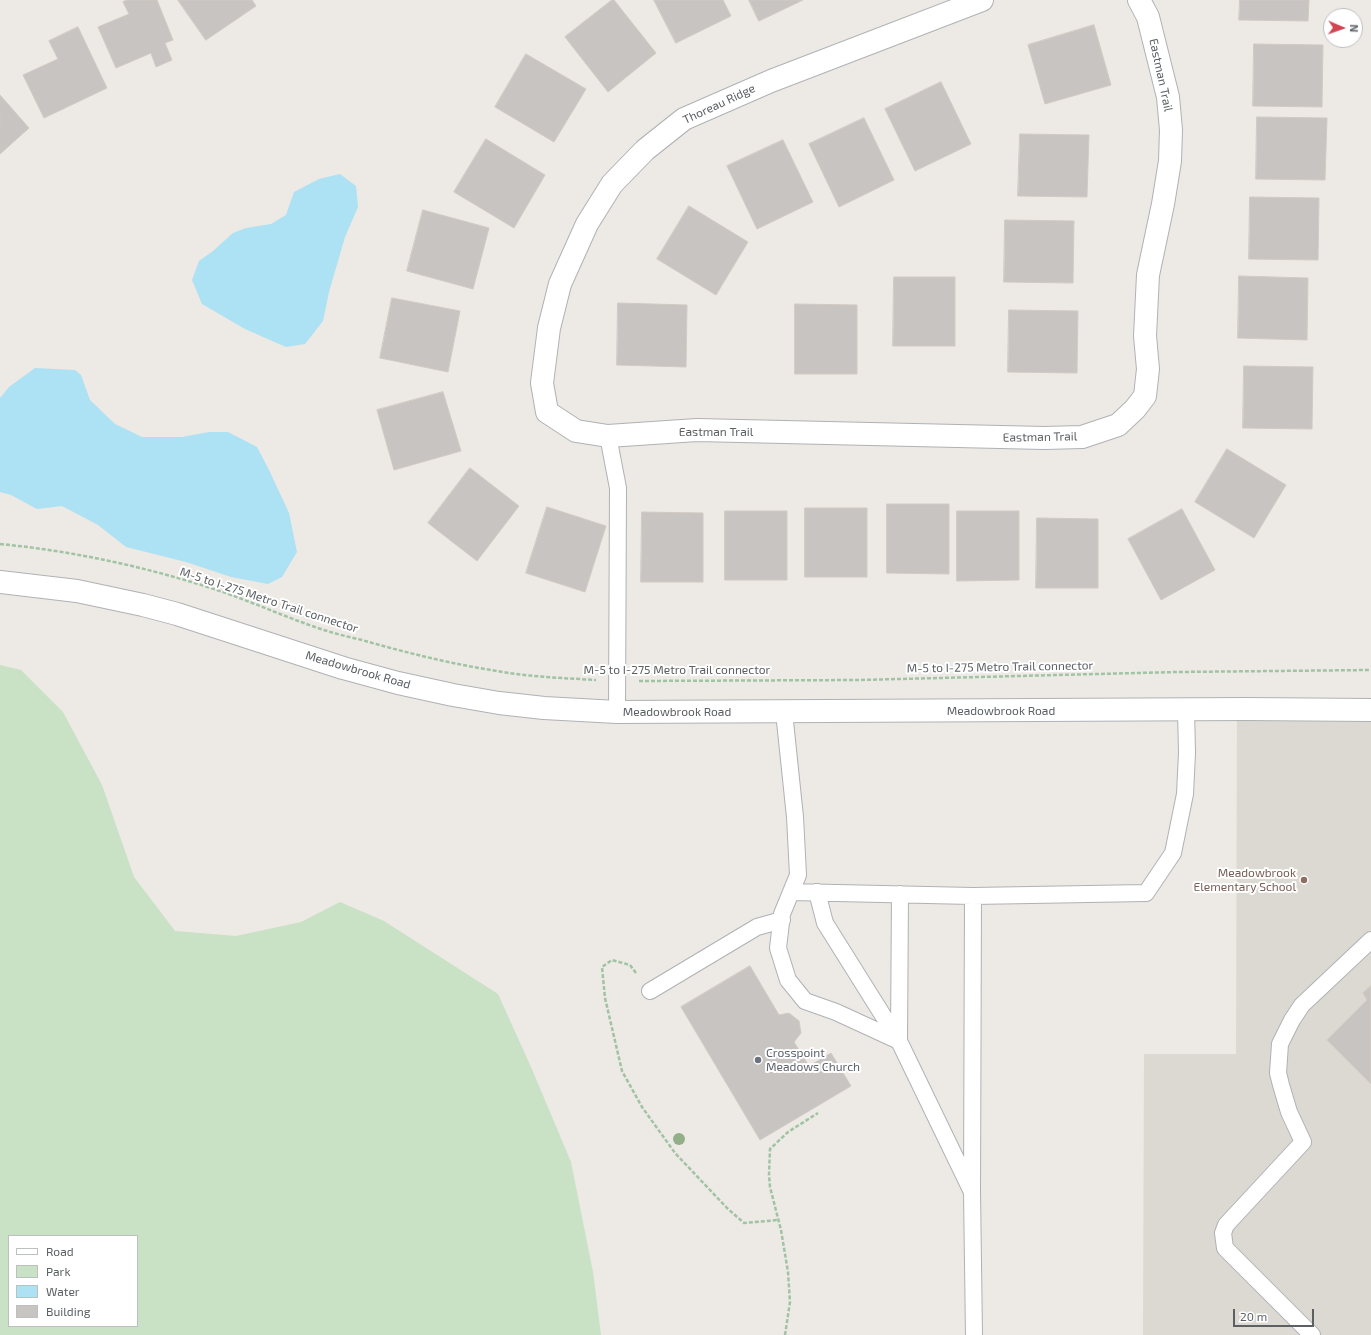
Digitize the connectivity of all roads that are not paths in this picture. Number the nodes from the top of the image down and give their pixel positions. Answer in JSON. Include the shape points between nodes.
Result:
{"nodes":[{"id":1,"x":982,"y":0,"type":"edge"},
{"id":2,"x":1139,"y":0,"type":"edge"},
{"id":3,"x":547,"y":412,"type":"joint"},
{"id":4,"x":608,"y":436,"type":"junction"},
{"id":5,"x":0,"y":582,"type":"edge"},
{"id":6,"x":1186,"y":710,"type":"junction"},
{"id":7,"x":1371,"y":710,"type":"edge"},
{"id":8,"x":617,"y":712,"type":"junction"},
{"id":9,"x":784,"y":712,"type":"junction"},
{"id":10,"x":792,"y":892,"type":"junction"},
{"id":11,"x":817,"y":892,"type":"junction"},
{"id":12,"x":900,"y":894,"type":"junction"},
{"id":13,"x":973,"y":896,"type":"junction"},
{"id":14,"x":782,"y":920,"type":"junction"},
{"id":15,"x":1371,"y":940,"type":"edge"},
{"id":16,"x":650,"y":991,"type":"road end"},
{"id":17,"x":899,"y":1041,"type":"junction"},
{"id":18,"x":972,"y":1192,"type":"junction"},
{"id":19,"x":974,"y":1335,"type":"edge"},
{"id":20,"x":1312,"y":1335,"type":"edge"}],
"edges":[{"from":1,"to":3,"type":"street","name":"Thoreau Ridge","via":[[771,81],[684,119],[645,150],[612,184],[587,224],[560,284],[549,328],[542,383]]},
{"from":2,"to":4,"type":"street","name":"Eastman Trail","via":[[1148,17],[1168,97],[1170,161],[1148,275],[1145,336],[1148,369],[1145,396],[1118,425],[1082,437],[1044,438],[697,430]]},
{"from":3,"to":4,"type":"street","name":"Eastman Trail","via":[[576,431]]},
{"from":4,"to":8,"type":"lane","via":[[618,488]]},
{"from":5,"to":8,"type":"street","name":"Meadowbrook Road","via":[[77,591],[143,605],[343,668],[453,695],[544,708]]},
{"from":6,"to":7,"type":"street","name":"Meadowbrook Road"},
{"from":6,"to":9,"type":"street","name":"Meadowbrook Road"},
{"from":6,"to":13,"type":"lane","via":[[1185,794],[1173,853],[1146,893]]},
{"from":8,"to":9,"type":"street","name":"Meadowbrook Road"},
{"from":9,"to":10,"type":"lane","via":[[798,875]]},
{"from":10,"to":11,"type":"lane"},
{"from":10,"to":14,"type":"lane","via":[[782,914]]},
{"from":11,"to":12,"type":"lane"},
{"from":11,"to":17,"type":"lane","via":[[825,923]]},
{"from":12,"to":13,"type":"lane"},
{"from":12,"to":17,"type":"lane"},
{"from":13,"to":18,"type":"lane"},
{"from":14,"to":16,"type":"lane","via":[[757,927]]},
{"from":14,"to":17,"type":"lane","via":[[778,948],[788,980],[805,1000]]},
{"from":15,"to":20,"type":"lane","via":[[1302,1005],[1286,1032],[1280,1044],[1278,1073],[1285,1100],[1303,1142],[1226,1225],[1223,1233],[1225,1248]]},
{"from":17,"to":18,"type":"lane"},
{"from":18,"to":19,"type":"lane"}]}
